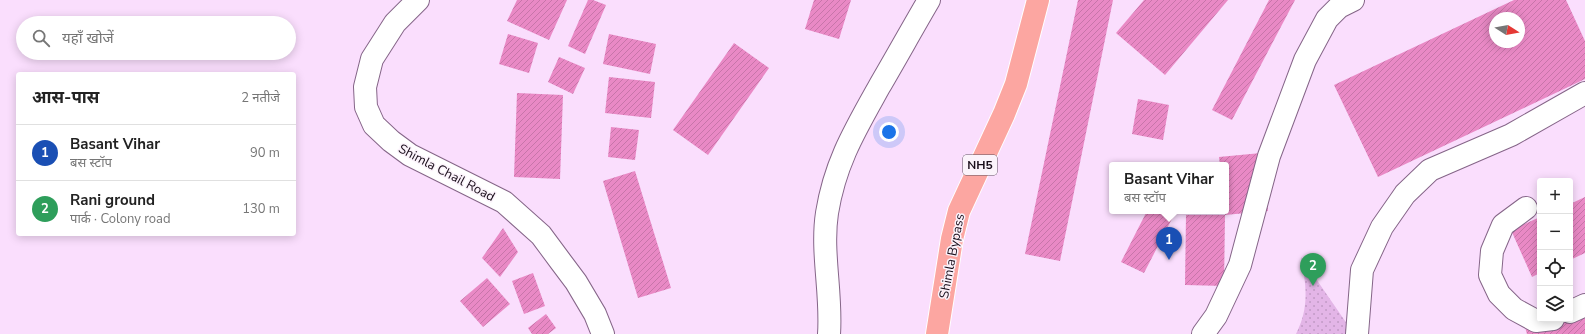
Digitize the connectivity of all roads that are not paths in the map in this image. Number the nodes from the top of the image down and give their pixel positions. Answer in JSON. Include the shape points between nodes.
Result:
{"nodes":[{"id":1,"x":418,"y":0,"type":"edge"},
{"id":2,"x":929,"y":0,"type":"edge"},
{"id":3,"x":1038,"y":0,"type":"edge"},
{"id":4,"x":1353,"y":0,"type":"edge"},
{"id":5,"x":1585,"y":93,"type":"edge"},
{"id":6,"x":1526,"y":208,"type":"dead end"},
{"id":7,"x":1585,"y":305,"type":"edge"},
{"id":8,"x":1573,"y":311,"type":"edge"},
{"id":9,"x":1537,"y":321,"type":"edge"},
{"id":10,"x":603,"y":334,"type":"edge"},
{"id":11,"x":829,"y":334,"type":"edge"},
{"id":12,"x":937,"y":334,"type":"edge"},
{"id":13,"x":1203,"y":334,"type":"edge"},
{"id":14,"x":1357,"y":334,"type":"edge"}],
"edges":[{"from":1,"to":10,"type":"street","name":"Shimla Chail Road","via":[[395,23],[372,59],[365,87],[366,107],[374,125],[390,141],[410,155],[504,202],[541,235],[576,282],[595,314]]},
{"from":2,"to":11,"type":"street","via":[[849,141],[834,178],[827,222]]},
{"from":3,"to":12,"type":"highway","name":"Shimla Bypass","number":"NH5","via":[[1016,84],[959,211]]},
{"from":4,"to":13,"type":"street","via":[[1339,7],[1327,19],[1305,60],[1269,156],[1240,265],[1216,316]]},
{"from":5,"to":14,"type":"street","via":[[1511,135],[1430,170],[1405,194],[1382,227],[1362,270]]},
{"from":6,"to":9,"type":"street","via":[[1503,225],[1492,251],[1490,275],[1499,294],[1514,309]]},
{"from":7,"to":8,"type":"street"}]}
